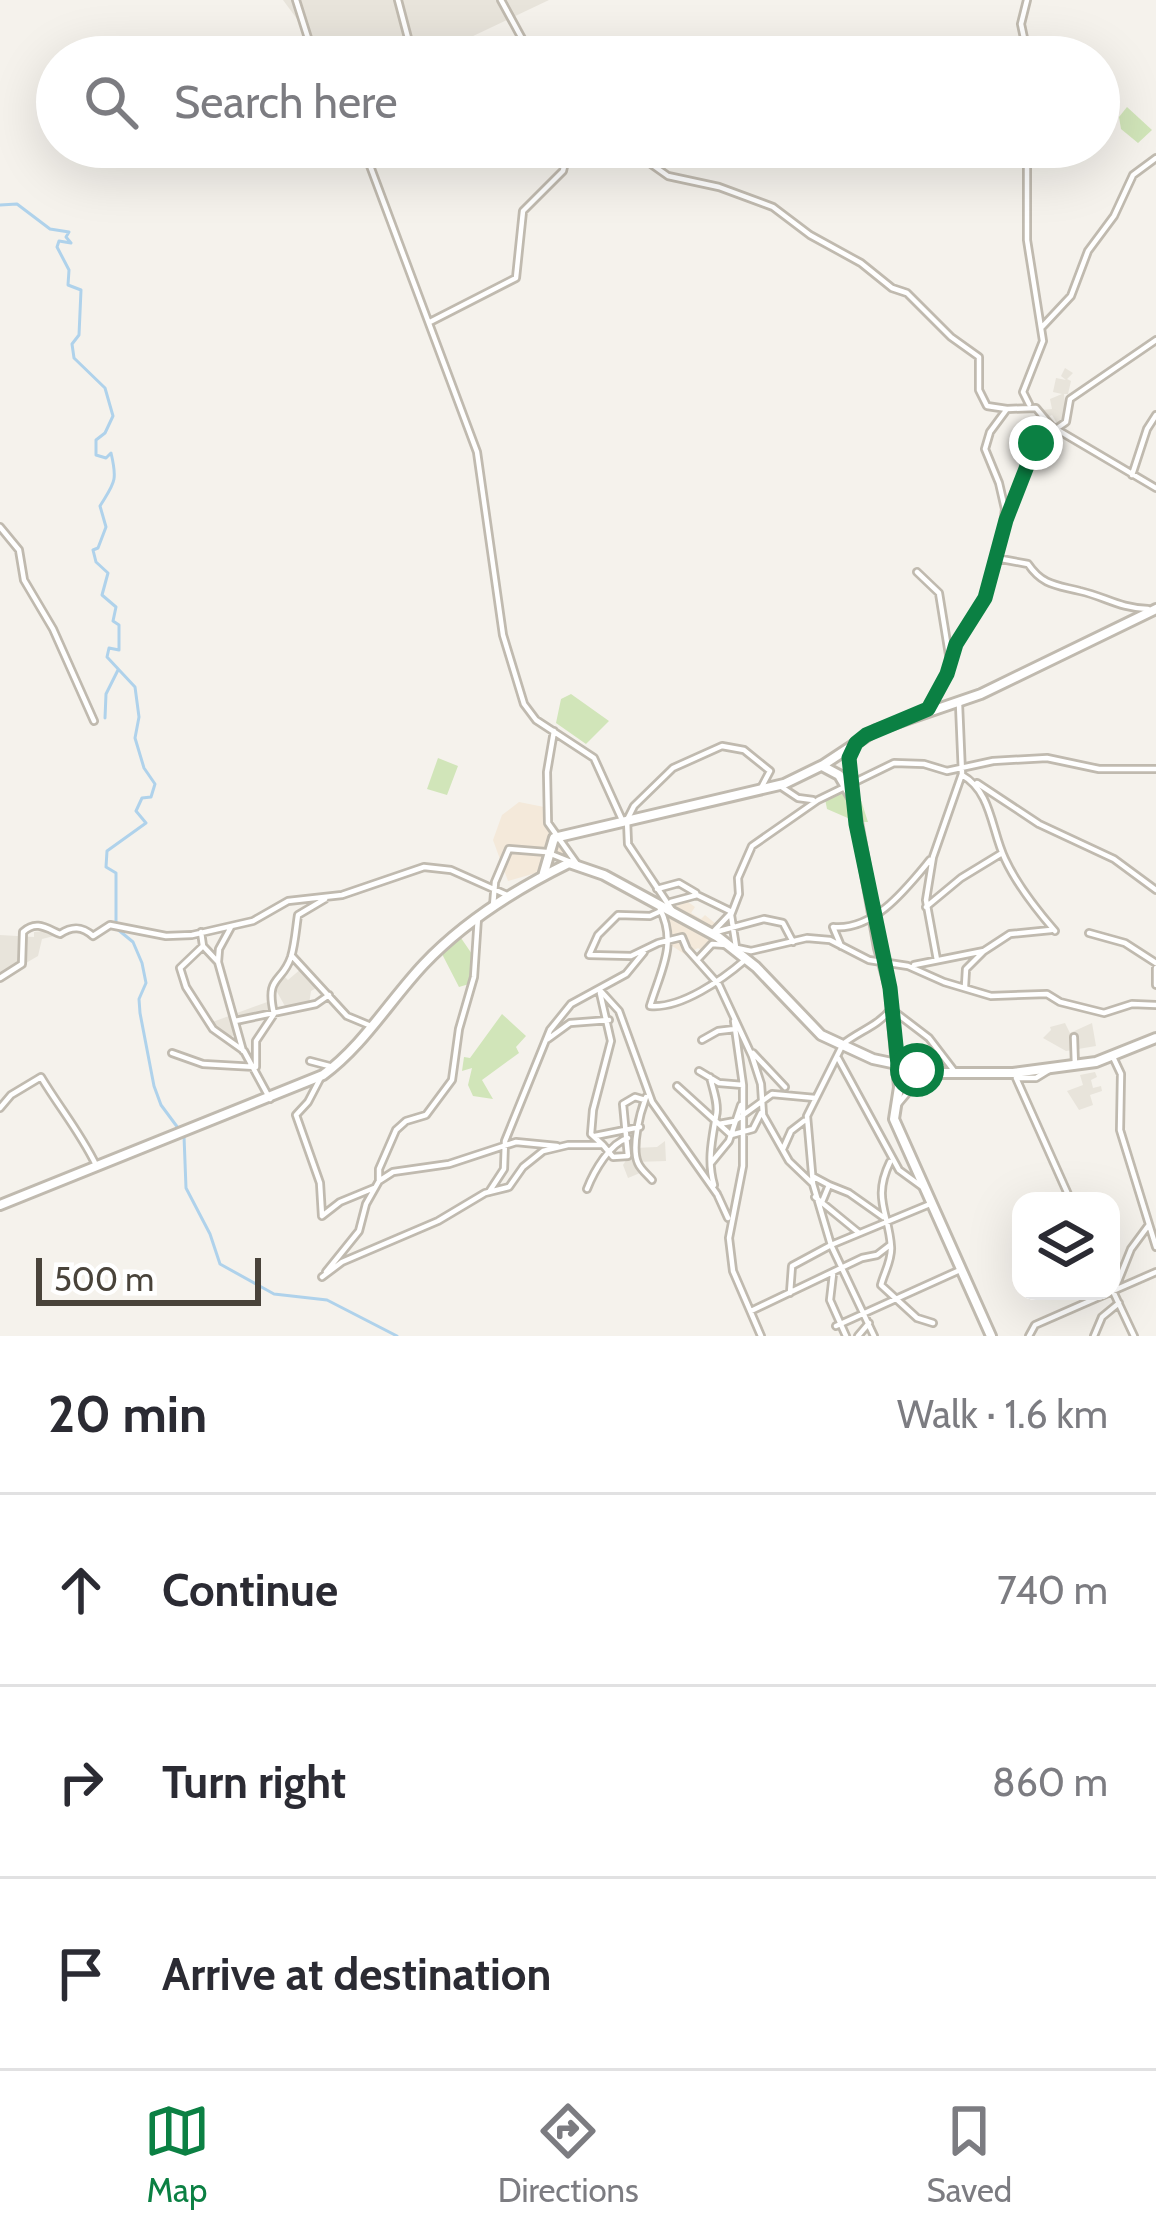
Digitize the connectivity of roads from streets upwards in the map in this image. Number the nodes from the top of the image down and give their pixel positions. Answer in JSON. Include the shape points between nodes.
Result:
{"nodes":[{"id":1,"x":296,"y":0,"type":"edge"},
{"id":2,"x":398,"y":0,"type":"edge"},
{"id":3,"x":502,"y":0,"type":"edge"},
{"id":4,"x":1027,"y":0,"type":"edge"},
{"id":5,"x":307,"y":36,"type":"edge"},
{"id":6,"x":407,"y":36,"type":"edge"},
{"id":7,"x":521,"y":36,"type":"edge"},
{"id":8,"x":1024,"y":36,"type":"edge"},
{"id":9,"x":1156,"y":158,"type":"edge"},
{"id":10,"x":371,"y":168,"type":"edge"},
{"id":11,"x":564,"y":168,"type":"edge"},
{"id":12,"x":657,"y":168,"type":"edge"},
{"id":13,"x":1027,"y":168,"type":"edge"},
{"id":14,"x":430,"y":322,"type":"junction"},
{"id":15,"x":1042,"y":327,"type":"junction"},
{"id":16,"x":1156,"y":340,"type":"edge"},
{"id":17,"x":1030,"y":406,"type":"junction"},
{"id":18,"x":1007,"y":409,"type":"junction"},
{"id":19,"x":1156,"y":415,"type":"edge"},
{"id":20,"x":1056,"y":428,"type":"junction"},
{"id":21,"x":1132,"y":476,"type":"junction"},
{"id":22,"x":1156,"y":488,"type":"edge"},
{"id":23,"x":1006,"y":520,"type":"junction"},
{"id":24,"x":0,"y":526,"type":"edge"},
{"id":25,"x":997,"y":558,"type":"junction"},
{"id":26,"x":917,"y":572,"type":"dead end"},
{"id":27,"x":1155,"y":609,"type":"edge"},
{"id":28,"x":950,"y":667,"type":"junction"},
{"id":29,"x":959,"y":703,"type":"junction"},
{"id":30,"x":923,"y":714,"type":"junction"},
{"id":31,"x":94,"y":721,"type":"dead end"},
{"id":32,"x":554,"y":731,"type":"junction"},
{"id":33,"x":856,"y":743,"type":"junction"},
{"id":34,"x":818,"y":767,"type":"junction"},
{"id":35,"x":1156,"y":769,"type":"edge"},
{"id":36,"x":962,"y":771,"type":"junction"},
{"id":37,"x":977,"y":783,"type":"junction"},
{"id":38,"x":778,"y":786,"type":"junction"},
{"id":39,"x":850,"y":787,"type":"junction"},
{"id":40,"x":759,"y":791,"type":"junction"},
{"id":41,"x":818,"y":800,"type":"junction"},
{"id":42,"x":625,"y":821,"type":"junction"},
{"id":43,"x":559,"y":836,"type":"junction"},
{"id":44,"x":550,"y":853,"type":"junction"},
{"id":45,"x":1002,"y":853,"type":"junction"},
{"id":46,"x":933,"y":857,"type":"junction"},
{"id":47,"x":574,"y":863,"type":"junction"},
{"id":48,"x":543,"y":875,"type":"junction"},
{"id":49,"x":494,"y":887,"type":"junction"},
{"id":50,"x":657,"y":890,"type":"junction"},
{"id":51,"x":1156,"y":890,"type":"edge"},
{"id":52,"x":698,"y":895,"type":"junction"},
{"id":53,"x":509,"y":897,"type":"junction"},
{"id":54,"x":325,"y":898,"type":"junction"},
{"id":55,"x":670,"y":904,"type":"junction"},
{"id":56,"x":493,"y":906,"type":"junction"},
{"id":57,"x":926,"y":907,"type":"junction"},
{"id":58,"x":659,"y":908,"type":"junction"},
{"id":59,"x":732,"y":912,"type":"junction"},
{"id":60,"x":675,"y":915,"type":"junction"},
{"id":61,"x":478,"y":916,"type":"junction"},
{"id":62,"x":874,"y":916,"type":"junction"},
{"id":63,"x":231,"y":927,"type":"junction"},
{"id":64,"x":730,"y":928,"type":"junction"},
{"id":65,"x":201,"y":932,"type":"junction"},
{"id":66,"x":712,"y":933,"type":"junction"},
{"id":67,"x":1089,"y":933,"type":"dead end"},
{"id":68,"x":670,"y":939,"type":"junction"},
{"id":69,"x":793,"y":942,"type":"junction"},
{"id":70,"x":203,"y":946,"type":"junction"},
{"id":71,"x":841,"y":946,"type":"junction"},
{"id":72,"x":734,"y":947,"type":"junction"},
{"id":73,"x":646,"y":950,"type":"junction"},
{"id":74,"x":984,"y":951,"type":"junction"},
{"id":75,"x":292,"y":956,"type":"junction"},
{"id":76,"x":746,"y":958,"type":"junction"},
{"id":77,"x":698,"y":959,"type":"junction"},
{"id":78,"x":937,"y":960,"type":"junction"},
{"id":79,"x":218,"y":962,"type":"junction"},
{"id":80,"x":883,"y":962,"type":"junction"},
{"id":81,"x":908,"y":966,"type":"junction"},
{"id":82,"x":1156,"y":966,"type":"edge"},
{"id":83,"x":0,"y":978,"type":"edge"},
{"id":84,"x":716,"y":980,"type":"junction"},
{"id":85,"x":1156,"y":985,"type":"edge"},
{"id":86,"x":598,"y":988,"type":"junction"},
{"id":87,"x":965,"y":988,"type":"junction"},
{"id":88,"x":328,"y":995,"type":"junction"},
{"id":89,"x":1156,"y":1005,"type":"edge"},
{"id":90,"x":891,"y":1010,"type":"junction"},
{"id":91,"x":731,"y":1013,"type":"junction"},
{"id":92,"x":274,"y":1014,"type":"junction"},
{"id":93,"x":609,"y":1020,"type":"junction"},
{"id":94,"x":235,"y":1021,"type":"junction"},
{"id":95,"x":371,"y":1026,"type":"junction"},
{"id":96,"x":735,"y":1029,"type":"junction"},
{"id":97,"x":1074,"y":1037,"type":"dead end"},
{"id":98,"x":1156,"y":1038,"type":"edge"},
{"id":99,"x":702,"y":1040,"type":"dead end"},
{"id":100,"x":546,"y":1041,"type":"junction"},
{"id":101,"x":749,"y":1049,"type":"junction"},
{"id":102,"x":244,"y":1051,"type":"junction"},
{"id":103,"x":172,"y":1053,"type":"dead end"},
{"id":104,"x":840,"y":1053,"type":"junction"},
{"id":105,"x":1113,"y":1057,"type":"junction"},
{"id":106,"x":310,"y":1060,"type":"dead end"},
{"id":107,"x":898,"y":1065,"type":"junction"},
{"id":108,"x":1075,"y":1066,"type":"junction"},
{"id":109,"x":256,"y":1067,"type":"junction"},
{"id":110,"x":334,"y":1067,"type":"junction"},
{"id":111,"x":699,"y":1071,"type":"dead end"},
{"id":112,"x":741,"y":1071,"type":"junction"},
{"id":113,"x":926,"y":1071,"type":"junction"},
{"id":114,"x":956,"y":1074,"type":"junction"},
{"id":115,"x":323,"y":1075,"type":"junction"},
{"id":116,"x":1011,"y":1075,"type":"junction"},
{"id":117,"x":710,"y":1077,"type":"junction"},
{"id":118,"x":732,"y":1083,"type":"junction"},
{"id":119,"x":742,"y":1085,"type":"junction"},
{"id":120,"x":677,"y":1086,"type":"dead end"},
{"id":121,"x":785,"y":1087,"type":"dead end"},
{"id":122,"x":646,"y":1096,"type":"junction"},
{"id":123,"x":815,"y":1098,"type":"junction"},
{"id":124,"x":270,"y":1099,"type":"junction"},
{"id":125,"x":742,"y":1103,"type":"junction"},
{"id":126,"x":762,"y":1104,"type":"junction"},
{"id":127,"x":898,"y":1104,"type":"junction"},
{"id":128,"x":0,"y":1108,"type":"edge"},
{"id":129,"x":742,"y":1115,"type":"junction"},
{"id":130,"x":807,"y":1116,"type":"junction"},
{"id":131,"x":735,"y":1121,"type":"junction"},
{"id":132,"x":717,"y":1123,"type":"junction"},
{"id":133,"x":640,"y":1127,"type":"junction"},
{"id":134,"x":626,"y":1130,"type":"junction"},
{"id":135,"x":743,"y":1134,"type":"junction"},
{"id":136,"x":595,"y":1136,"type":"junction"},
{"id":137,"x":731,"y":1136,"type":"junction"},
{"id":138,"x":628,"y":1138,"type":"junction"},
{"id":139,"x":506,"y":1144,"type":"junction"},
{"id":140,"x":559,"y":1146,"type":"junction"},
{"id":141,"x":606,"y":1148,"type":"junction"},
{"id":142,"x":783,"y":1149,"type":"junction"},
{"id":143,"x":890,"y":1162,"type":"dead end"},
{"id":144,"x":96,"y":1165,"type":"junction"},
{"id":145,"x":710,"y":1166,"type":"junction"},
{"id":146,"x":703,"y":1176,"type":"junction"},
{"id":147,"x":652,"y":1180,"type":"dead end"},
{"id":148,"x":811,"y":1180,"type":"junction"},
{"id":149,"x":377,"y":1184,"type":"junction"},
{"id":150,"x":829,"y":1185,"type":"junction"},
{"id":151,"x":921,"y":1186,"type":"junction"},
{"id":152,"x":586,"y":1189,"type":"dead end"},
{"id":153,"x":490,"y":1192,"type":"junction"},
{"id":154,"x":1067,"y":1192,"type":"edge"},
{"id":155,"x":717,"y":1194,"type":"junction"},
{"id":156,"x":0,"y":1204,"type":"edge"},
{"id":157,"x":930,"y":1204,"type":"junction"},
{"id":158,"x":821,"y":1206,"type":"junction"},
{"id":159,"x":884,"y":1220,"type":"junction"},
{"id":160,"x":730,"y":1223,"type":"junction"},
{"id":161,"x":1148,"y":1226,"type":"junction"},
{"id":162,"x":859,"y":1233,"type":"junction"},
{"id":163,"x":890,"y":1244,"type":"junction"},
{"id":164,"x":831,"y":1245,"type":"junction"},
{"id":165,"x":1156,"y":1246,"type":"edge"},
{"id":166,"x":842,"y":1270,"type":"junction"},
{"id":167,"x":960,"y":1270,"type":"junction"},
{"id":168,"x":1120,"y":1272,"type":"edge"},
{"id":169,"x":1156,"y":1272,"type":"edge"},
{"id":170,"x":832,"y":1274,"type":"junction"},
{"id":171,"x":1120,"y":1286,"type":"edge"},
{"id":172,"x":790,"y":1293,"type":"junction"},
{"id":173,"x":893,"y":1298,"type":"junction"},
{"id":174,"x":1088,"y":1300,"type":"edge"},
{"id":175,"x":1118,"y":1300,"type":"edge"},
{"id":176,"x":1119,"y":1303,"type":"junction"},
{"id":177,"x":751,"y":1311,"type":"junction"},
{"id":178,"x":865,"y":1312,"type":"junction"},
{"id":179,"x":869,"y":1323,"type":"junction"},
{"id":180,"x":933,"y":1323,"type":"dead end"},
{"id":181,"x":838,"y":1325,"type":"junction"},
{"id":182,"x":986,"y":1334,"type":"edge"},
{"id":183,"x":761,"y":1336,"type":"edge"},
{"id":184,"x":846,"y":1336,"type":"edge"},
{"id":185,"x":858,"y":1336,"type":"edge"},
{"id":186,"x":874,"y":1336,"type":"edge"},
{"id":187,"x":1029,"y":1336,"type":"edge"},
{"id":188,"x":1094,"y":1336,"type":"edge"},
{"id":189,"x":1134,"y":1336,"type":"edge"}],
"edges":[{"from":1,"to":5,"type":"street"},
{"from":2,"to":6,"type":"street"},
{"from":3,"to":7,"type":"street"},
{"from":4,"to":8,"type":"street"},
{"from":9,"to":15,"type":"street","via":[[1133,175],[1071,296]]},
{"from":10,"to":14,"type":"street"},
{"from":11,"to":14,"type":"street","via":[[523,211],[516,278]]},
{"from":12,"to":18,"type":"street","via":[[773,207],[908,293],[979,357],[987,406]]},
{"from":13,"to":15,"type":"street"},
{"from":14,"to":32,"type":"street","via":[[477,452],[503,635],[522,700]]},
{"from":15,"to":17,"type":"street","via":[[1023,392]]},
{"from":16,"to":20,"type":"street","via":[[1070,399],[1068,419]]},
{"from":17,"to":18,"type":"street"},
{"from":17,"to":20,"type":"street"},
{"from":18,"to":23,"type":"street","via":[[985,449]]},
{"from":19,"to":21,"type":"street"},
{"from":20,"to":21,"type":"street"},
{"from":20,"to":23,"type":"street","via":[[1036,443]]},
{"from":21,"to":22,"type":"street"},
{"from":23,"to":25,"type":"street"},
{"from":24,"to":31,"type":"street","via":[[19,550],[24,580]]},
{"from":25,"to":27,"type":"street","via":[[1028,564],[1054,587],[1124,609]]},
{"from":25,"to":28,"type":"street"},
{"from":26,"to":28,"type":"street","via":[[939,593]]},
{"from":27,"to":29,"type":"street"},
{"from":28,"to":30,"type":"street"},
{"from":29,"to":30,"type":"street"},
{"from":29,"to":36,"type":"street"},
{"from":30,"to":33,"type":"street"},
{"from":32,"to":42,"type":"street","via":[[595,758]]},
{"from":32,"to":43,"type":"street","via":[[547,808]]},
{"from":33,"to":34,"type":"street"},
{"from":33,"to":39,"type":"street"},
{"from":34,"to":38,"type":"street"},
{"from":34,"to":39,"type":"street","via":[[833,769]]},
{"from":35,"to":36,"type":"street","via":[[1047,758]]},
{"from":36,"to":37,"type":"street"},
{"from":36,"to":39,"type":"street","via":[[898,762]]},
{"from":36,"to":46,"type":"street"},
{"from":37,"to":45,"type":"street"},
{"from":37,"to":51,"type":"street"},
{"from":38,"to":40,"type":"street"},
{"from":38,"to":41,"type":"street"},
{"from":39,"to":41,"type":"street"},
{"from":39,"to":62,"type":"street"},
{"from":40,"to":42,"type":"street"},
{"from":40,"to":42,"type":"street","via":[[770,771],[744,750],[722,746],[673,768]]},
{"from":41,"to":59,"type":"street","via":[[752,846]]},
{"from":42,"to":43,"type":"street"},
{"from":42,"to":50,"type":"street","via":[[627,842]]},
{"from":43,"to":44,"type":"street"},
{"from":43,"to":47,"type":"street"},
{"from":44,"to":47,"type":"street"},
{"from":44,"to":48,"type":"street"},
{"from":44,"to":49,"type":"street","via":[[508,849]]},
{"from":45,"to":57,"type":"street"},
{"from":45,"to":74,"type":"street","via":[[1055,931],[1010,934]]},
{"from":46,"to":57,"type":"street"},
{"from":46,"to":62,"type":"street"},
{"from":47,"to":48,"type":"street"},
{"from":47,"to":58,"type":"street"},
{"from":48,"to":53,"type":"street"},
{"from":49,"to":53,"type":"street"},
{"from":49,"to":54,"type":"street","via":[[424,867]]},
{"from":49,"to":56,"type":"street"},
{"from":50,"to":52,"type":"street","via":[[680,884]]},
{"from":50,"to":55,"type":"street"},
{"from":52,"to":55,"type":"street"},
{"from":52,"to":59,"type":"street"},
{"from":53,"to":56,"type":"street"},
{"from":54,"to":63,"type":"street","via":[[288,901]]},
{"from":54,"to":75,"type":"street","via":[[299,914]]},
{"from":55,"to":60,"type":"street"},
{"from":56,"to":61,"type":"street"},
{"from":57,"to":78,"type":"street"},
{"from":58,"to":60,"type":"street"},
{"from":58,"to":68,"type":"street"},
{"from":58,"to":73,"type":"street","via":[[650,916],[619,915],[589,956]]},
{"from":59,"to":64,"type":"street"},
{"from":59,"to":66,"type":"street"},
{"from":60,"to":66,"type":"street"},
{"from":61,"to":95,"type":"street"},
{"from":61,"to":149,"type":"street","via":[[452,1080],[426,1115],[396,1130]]},
{"from":62,"to":71,"type":"street","via":[[833,927]]},
{"from":62,"to":80,"type":"street"},
{"from":63,"to":65,"type":"street"},
{"from":63,"to":79,"type":"street"},
{"from":64,"to":66,"type":"street"},
{"from":64,"to":69,"type":"street","via":[[770,919],[783,923]]},
{"from":64,"to":72,"type":"street"},
{"from":65,"to":70,"type":"street"},
{"from":65,"to":83,"type":"street","via":[[170,936],[110,925],[93,936],[30,927],[22,964]]},
{"from":66,"to":72,"type":"street"},
{"from":67,"to":82,"type":"street","via":[[1125,943]]},
{"from":68,"to":73,"type":"street"},
{"from":68,"to":77,"type":"street","via":[[682,938]]},
{"from":68,"to":84,"type":"street","via":[[650,1006]]},
{"from":69,"to":71,"type":"street"},
{"from":69,"to":72,"type":"street","via":[[751,952]]},
{"from":70,"to":79,"type":"street"},
{"from":70,"to":102,"type":"street","via":[[180,968],[186,987],[215,1032]]},
{"from":71,"to":80,"type":"street"},
{"from":72,"to":76,"type":"street"},
{"from":72,"to":77,"type":"street","via":[[712,944]]},
{"from":73,"to":86,"type":"street","via":[[626,974]]},
{"from":74,"to":78,"type":"street"},
{"from":74,"to":87,"type":"street","via":[[967,969]]},
{"from":75,"to":88,"type":"street"},
{"from":75,"to":92,"type":"street","via":[[274,980]]},
{"from":76,"to":84,"type":"street"},
{"from":76,"to":104,"type":"street"},
{"from":77,"to":84,"type":"street"},
{"from":78,"to":81,"type":"street"},
{"from":79,"to":94,"type":"street"},
{"from":80,"to":81,"type":"street"},
{"from":80,"to":90,"type":"street"},
{"from":81,"to":87,"type":"street"},
{"from":82,"to":85,"type":"street"},
{"from":84,"to":91,"type":"street"},
{"from":86,"to":93,"type":"street"},
{"from":86,"to":100,"type":"street","via":[[571,1004]]},
{"from":86,"to":122,"type":"street","via":[[619,1011]]},
{"from":87,"to":89,"type":"street","via":[[996,997],[1046,994],[1104,1013]]},
{"from":88,"to":92,"type":"street"},
{"from":88,"to":95,"type":"street"},
{"from":90,"to":104,"type":"street"},
{"from":90,"to":107,"type":"street"},
{"from":90,"to":114,"type":"street","via":[[929,1038]]},
{"from":91,"to":96,"type":"street"},
{"from":91,"to":101,"type":"street"},
{"from":92,"to":94,"type":"street"},
{"from":92,"to":109,"type":"street","via":[[256,1041]]},
{"from":93,"to":100,"type":"street","via":[[570,1023]]},
{"from":93,"to":136,"type":"street"},
{"from":94,"to":102,"type":"street"},
{"from":95,"to":110,"type":"street"},
{"from":96,"to":99,"type":"street"},
{"from":96,"to":112,"type":"street"},
{"from":97,"to":108,"type":"street"},
{"from":98,"to":105,"type":"street"},
{"from":100,"to":139,"type":"street"},
{"from":101,"to":121,"type":"street"},
{"from":101,"to":126,"type":"street"},
{"from":102,"to":109,"type":"street"},
{"from":103,"to":109,"type":"street"},
{"from":104,"to":107,"type":"street"},
{"from":104,"to":123,"type":"street"},
{"from":104,"to":151,"type":"street","via":[[899,1170]]},
{"from":105,"to":108,"type":"street"},
{"from":105,"to":161,"type":"street","via":[[1120,1130]]},
{"from":106,"to":110,"type":"street"},
{"from":107,"to":113,"type":"street"},
{"from":107,"to":127,"type":"street"},
{"from":108,"to":116,"type":"street"},
{"from":109,"to":124,"type":"street"},
{"from":110,"to":115,"type":"street"},
{"from":111,"to":117,"type":"street"},
{"from":112,"to":118,"type":"street"},
{"from":112,"to":119,"type":"street"},
{"from":113,"to":114,"type":"street"},
{"from":113,"to":127,"type":"street"},
{"from":114,"to":116,"type":"street"},
{"from":115,"to":124,"type":"street"},
{"from":115,"to":149,"type":"street","via":[[296,1114],[320,1183],[322,1216]]},
{"from":116,"to":154,"type":"street"},
{"from":117,"to":118,"type":"street"},
{"from":117,"to":132,"type":"street"},
{"from":118,"to":119,"type":"street"},
{"from":119,"to":125,"type":"street"},
{"from":120,"to":132,"type":"street"},
{"from":122,"to":133,"type":"street"},
{"from":122,"to":134,"type":"street","via":[[624,1102]]},
{"from":122,"to":146,"type":"street"},
{"from":123,"to":126,"type":"street","via":[[783,1092]]},
{"from":123,"to":130,"type":"street"},
{"from":124,"to":144,"type":"street"},
{"from":125,"to":129,"type":"street"},
{"from":125,"to":131,"type":"street"},
{"from":126,"to":129,"type":"street"},
{"from":126,"to":135,"type":"street","via":[[758,1123]]},
{"from":126,"to":142,"type":"street"},
{"from":127,"to":151,"type":"street","via":[[894,1120]]},
{"from":128,"to":144,"type":"street","via":[[41,1077]]},
{"from":129,"to":131,"type":"street"},
{"from":129,"to":135,"type":"street"},
{"from":130,"to":142,"type":"street"},
{"from":130,"to":148,"type":"street"},
{"from":131,"to":132,"type":"street"},
{"from":131,"to":137,"type":"street"},
{"from":132,"to":137,"type":"street"},
{"from":132,"to":145,"type":"street"},
{"from":133,"to":134,"type":"street"},
{"from":133,"to":147,"type":"street","via":[[638,1165]]},
{"from":134,"to":136,"type":"street"},
{"from":134,"to":138,"type":"street"},
{"from":135,"to":137,"type":"street"},
{"from":135,"to":160,"type":"street"},
{"from":136,"to":141,"type":"street"},
{"from":137,"to":145,"type":"street"},
{"from":138,"to":141,"type":"street"},
{"from":138,"to":141,"type":"street","via":[[628,1156],[613,1157]]},
{"from":139,"to":140,"type":"street"},
{"from":139,"to":149,"type":"street","via":[[448,1164],[402,1168]]},
{"from":139,"to":153,"type":"street","via":[[505,1169]]},
{"from":140,"to":141,"type":"street"},
{"from":140,"to":153,"type":"street"},
{"from":141,"to":152,"type":"street"},
{"from":142,"to":148,"type":"street"},
{"from":143,"to":159,"type":"street"},
{"from":144,"to":156,"type":"street"},
{"from":145,"to":146,"type":"street"},
{"from":145,"to":155,"type":"street"},
{"from":146,"to":155,"type":"street"},
{"from":148,"to":150,"type":"street"},
{"from":148,"to":158,"type":"street"},
{"from":149,"to":153,"type":"street","via":[[359,1231],[322,1277]]},
{"from":150,"to":158,"type":"street"},
{"from":150,"to":159,"type":"street"},
{"from":151,"to":157,"type":"street"},
{"from":155,"to":160,"type":"street"},
{"from":157,"to":159,"type":"street"},
{"from":157,"to":167,"type":"street"},
{"from":158,"to":162,"type":"street"},
{"from":158,"to":164,"type":"street"},
{"from":159,"to":162,"type":"street"},
{"from":159,"to":163,"type":"street"},
{"from":160,"to":177,"type":"street","via":[[733,1269]]},
{"from":161,"to":165,"type":"street"},
{"from":161,"to":168,"type":"street"},
{"from":162,"to":164,"type":"street"},
{"from":163,"to":166,"type":"street"},
{"from":163,"to":173,"type":"street","via":[[881,1285]]},
{"from":164,"to":166,"type":"street"},
{"from":164,"to":172,"type":"street","via":[[794,1264]]},
{"from":166,"to":170,"type":"street"},
{"from":166,"to":178,"type":"street"},
{"from":167,"to":173,"type":"street"},
{"from":167,"to":182,"type":"street"},
{"from":169,"to":171,"type":"street"},
{"from":170,"to":172,"type":"street"},
{"from":170,"to":181,"type":"street"},
{"from":172,"to":177,"type":"street"},
{"from":173,"to":178,"type":"street"},
{"from":173,"to":180,"type":"street"},
{"from":174,"to":187,"type":"street","via":[[1035,1325]]},
{"from":175,"to":176,"type":"street"},
{"from":176,"to":188,"type":"street"},
{"from":176,"to":189,"type":"street"},
{"from":177,"to":183,"type":"street"},
{"from":178,"to":179,"type":"street"},
{"from":178,"to":181,"type":"street"},
{"from":179,"to":185,"type":"street"},
{"from":179,"to":186,"type":"street"},
{"from":181,"to":184,"type":"street"}]}
